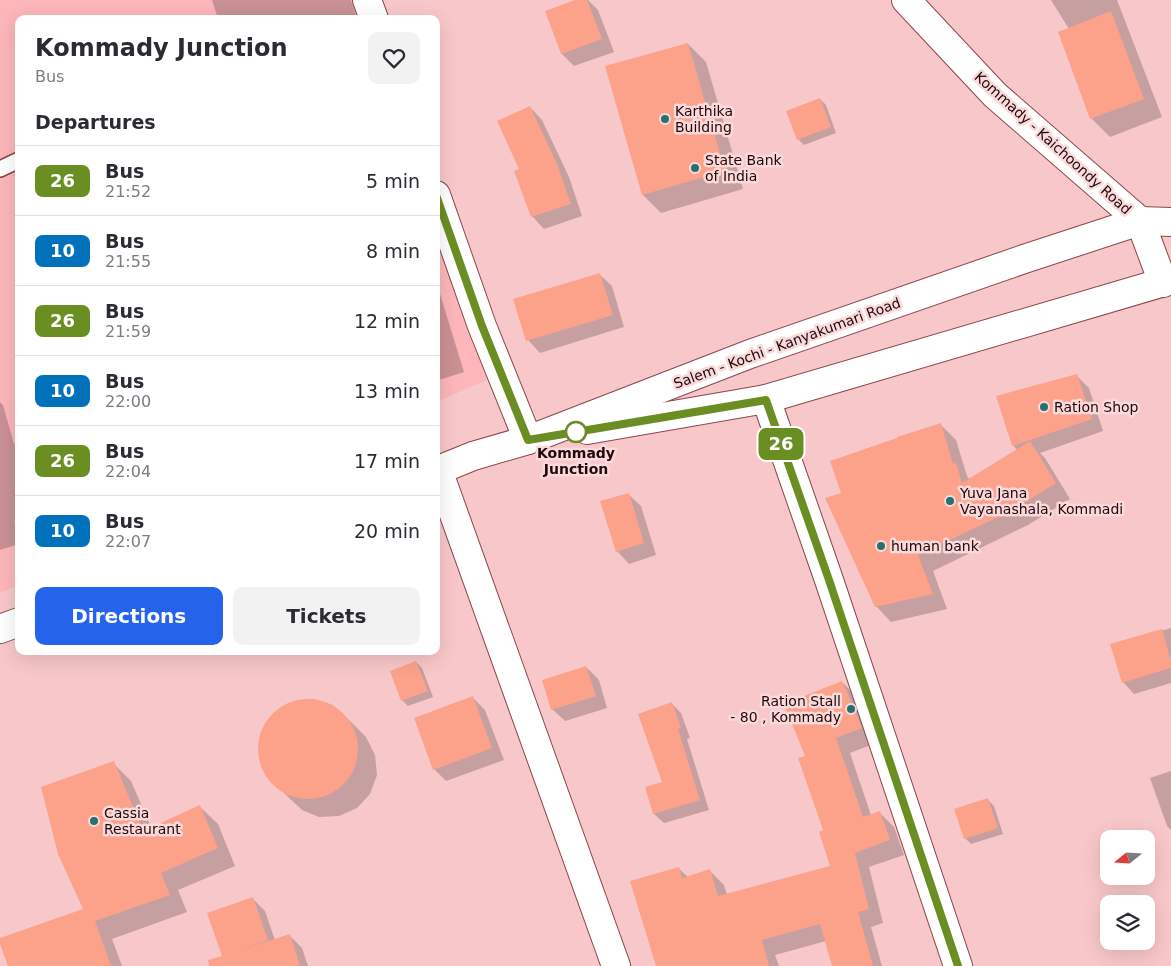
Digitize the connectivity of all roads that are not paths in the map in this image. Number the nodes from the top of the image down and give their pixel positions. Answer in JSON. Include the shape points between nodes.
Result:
{"nodes":[{"id":1,"x":367,"y":0,"type":"edge"},
{"id":2,"x":906,"y":0,"type":"edge"},
{"id":3,"x":373,"y":15,"type":"edge"},
{"id":4,"x":15,"y":162,"type":"edge"},
{"id":5,"x":0,"y":169,"type":"edge"},
{"id":6,"x":440,"y":206,"type":"edge"},
{"id":7,"x":1140,"y":220,"type":"junction"},
{"id":8,"x":1171,"y":222,"type":"edge"},
{"id":9,"x":1167,"y":281,"type":"edge"},
{"id":10,"x":766,"y":400,"type":"junction"},
{"id":11,"x":528,"y":440,"type":"junction"},
{"id":12,"x":440,"y":470,"type":"edge"},
{"id":13,"x":440,"y":479,"type":"edge"},
{"id":14,"x":15,"y":623,"type":"edge"},
{"id":15,"x":0,"y":629,"type":"edge"},
{"id":16,"x":616,"y":966,"type":"edge"},
{"id":17,"x":958,"y":966,"type":"edge"}],
"edges":[{"from":1,"to":3,"type":"main road"},
{"from":2,"to":7,"type":"main road","name":"Kommady - Kaichoondy Road","via":[[995,95]]},
{"from":4,"to":5,"type":"lane"},
{"from":6,"to":11,"type":"main road","via":[[482,326]]},
{"from":7,"to":8,"type":"main road"},
{"from":7,"to":9,"type":"main road"},
{"from":7,"to":11,"type":"main road","name":"Salem - Kochi - Kanyakumari Road","via":[[750,354]]},
{"from":9,"to":10,"type":"main road"},
{"from":10,"to":11,"type":"main road"},
{"from":10,"to":17,"type":"main road"},
{"from":11,"to":12,"type":"main road","name":"Salem - Kochi - Kanyakumari Road"},
{"from":13,"to":16,"type":"main road"},
{"from":14,"to":15,"type":"main road"}]}
